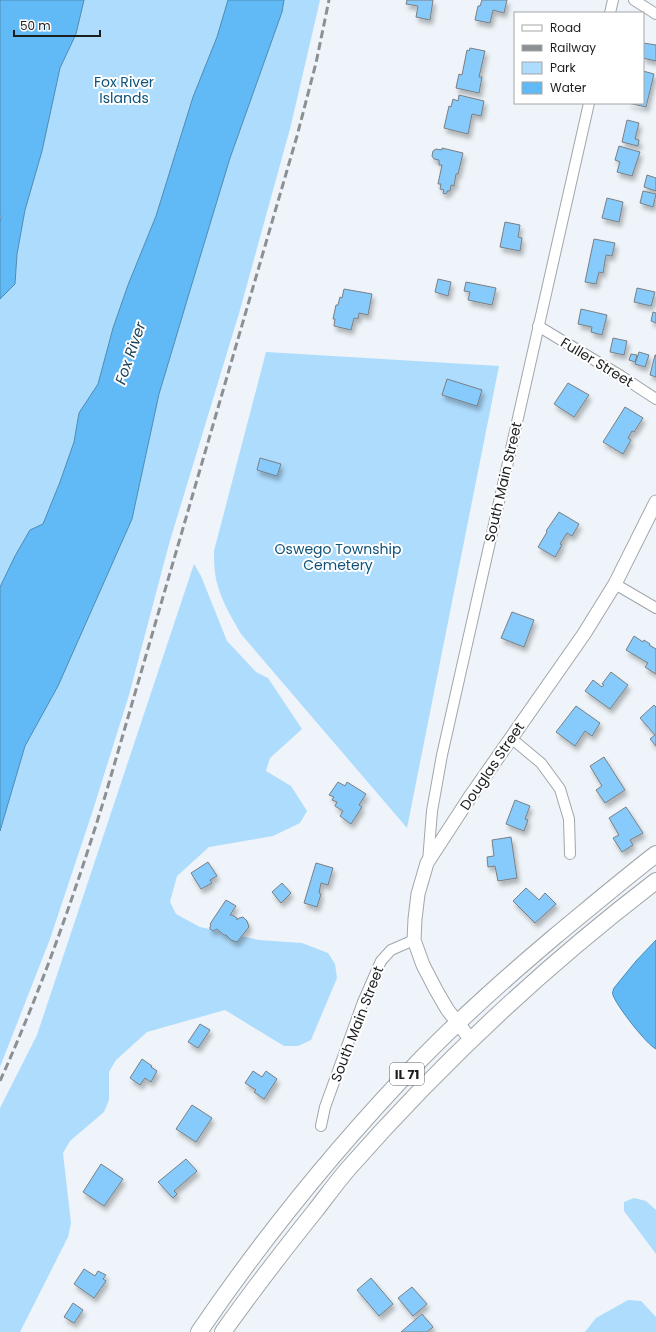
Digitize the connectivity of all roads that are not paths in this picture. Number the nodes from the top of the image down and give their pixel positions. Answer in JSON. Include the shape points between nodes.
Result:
{"nodes":[{"id":1,"x":613,"y":0,"type":"edge"},
{"id":2,"x":634,"y":0,"type":"edge"},
{"id":3,"x":610,"y":12,"type":"edge"},
{"id":4,"x":656,"y":14,"type":"edge"},
{"id":5,"x":589,"y":104,"type":"edge"},
{"id":6,"x":538,"y":326,"type":"junction"},
{"id":7,"x":656,"y":399,"type":"edge"},
{"id":8,"x":656,"y":502,"type":"edge"},
{"id":9,"x":614,"y":584,"type":"junction"},
{"id":10,"x":656,"y":608,"type":"edge"},
{"id":11,"x":510,"y":738,"type":"junction"},
{"id":12,"x":570,"y":854,"type":"dead end"},
{"id":13,"x":656,"y":854,"type":"edge"},
{"id":14,"x":427,"y":863,"type":"junction"},
{"id":15,"x":651,"y":876,"type":"edge"},
{"id":16,"x":414,"y":940,"type":"junction"},
{"id":17,"x":458,"y":1023,"type":"junction"},
{"id":18,"x":471,"y":1040,"type":"junction"},
{"id":19,"x":320,"y":1126,"type":"dead end"},
{"id":20,"x":199,"y":1332,"type":"edge"},
{"id":21,"x":223,"y":1332,"type":"edge"}],
"edges":[{"from":1,"to":3,"type":"street"},
{"from":2,"to":4,"type":"street"},
{"from":5,"to":6,"type":"street","name":"South Main Street"},
{"from":6,"to":7,"type":"street","name":"Fuller Street"},
{"from":6,"to":14,"type":"street","name":"South Main Street","via":[[442,755],[432,811]]},
{"from":8,"to":9,"type":"street","name":"Douglas Street"},
{"from":9,"to":10,"type":"street"},
{"from":9,"to":11,"type":"street","name":"Douglas Street","via":[[584,634]]},
{"from":11,"to":12,"type":"street","via":[[541,763],[560,789],[569,819]]},
{"from":11,"to":14,"type":"street","name":"Douglas Street"},
{"from":13,"to":15,"type":"main road","number":"IL 71"},
{"from":14,"to":16,"type":"street","name":"Douglas Street","via":[[418,894]]},
{"from":15,"to":17,"type":"main road","number":"IL 71","via":[[529,959]]},
{"from":15,"to":18,"type":"main road","number":"IL 71"},
{"from":16,"to":17,"type":"street","name":"Douglas Street","via":[[436,990]]},
{"from":16,"to":19,"type":"street","name":"South Main Street","via":[[391,950],[381,961],[363,1002]]},
{"from":17,"to":18,"type":"street","name":"Douglas Street"},
{"from":17,"to":20,"type":"main road","number":"IL 71","via":[[418,1062],[346,1141],[274,1228]]},
{"from":18,"to":21,"type":"main road","number":"IL 71","via":[[348,1170],[288,1244]]}]}
